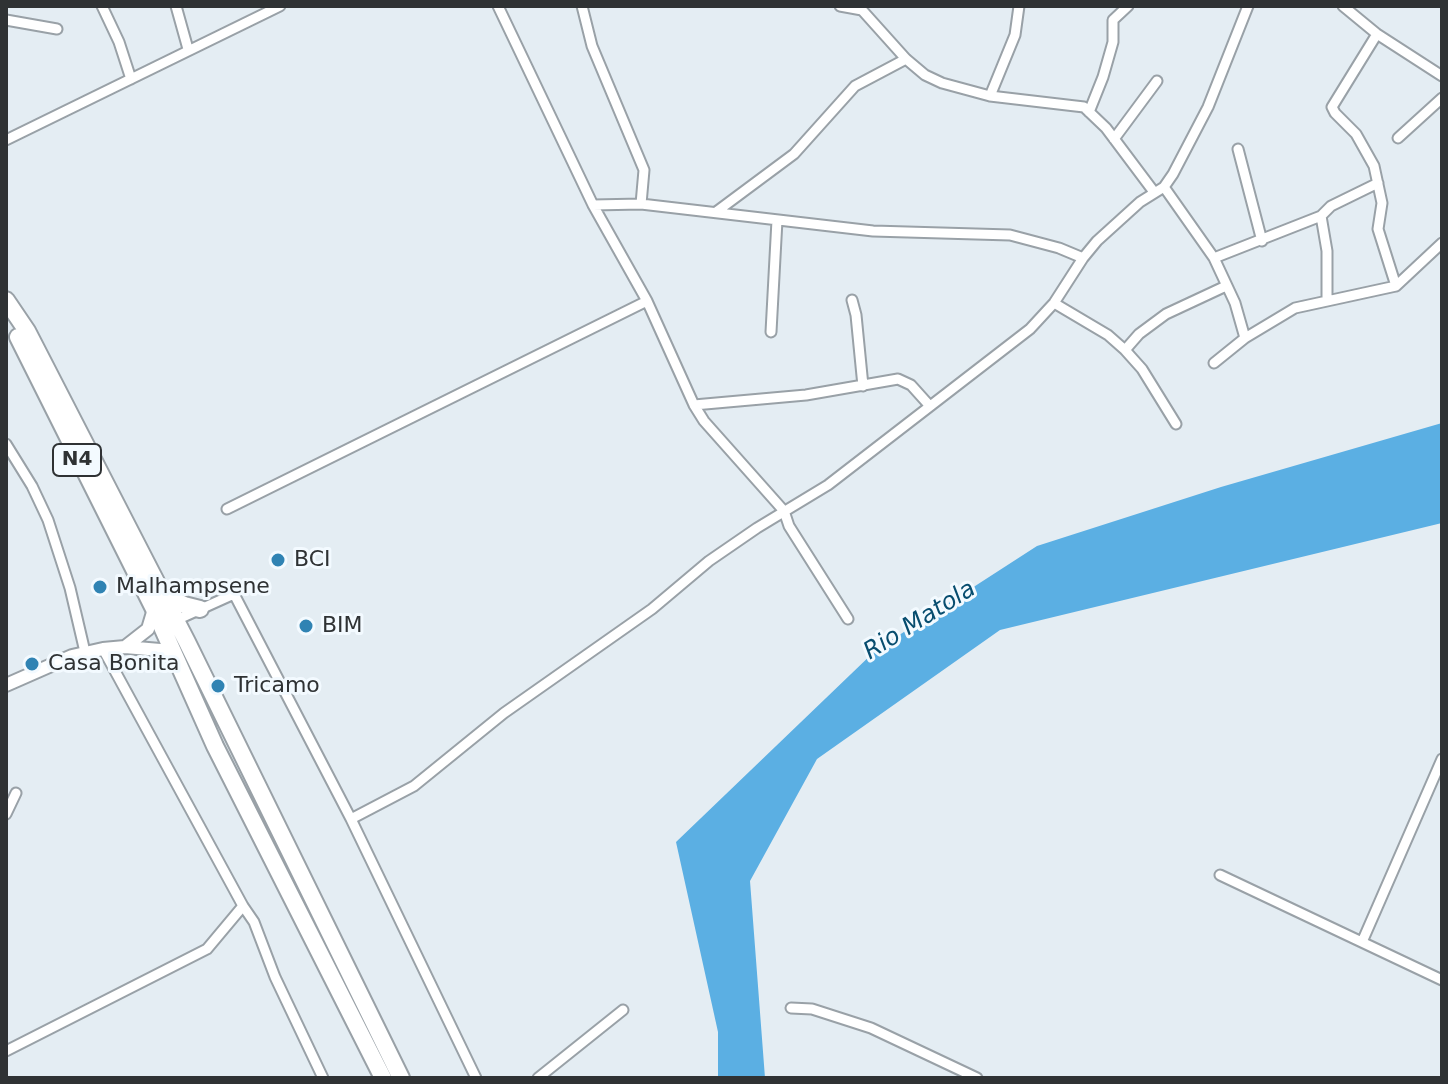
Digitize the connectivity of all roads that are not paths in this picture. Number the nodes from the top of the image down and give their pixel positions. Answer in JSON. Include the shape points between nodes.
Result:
{"nodes":[{"id":1,"x":102,"y":6,"type":"edge"},
{"id":2,"x":176,"y":6,"type":"edge"},
{"id":3,"x":280,"y":6,"type":"edge"},
{"id":4,"x":498,"y":6,"type":"edge"},
{"id":5,"x":582,"y":6,"type":"edge"},
{"id":6,"x":840,"y":6,"type":"edge"},
{"id":7,"x":1019,"y":6,"type":"edge"},
{"id":8,"x":1128,"y":6,"type":"edge"},
{"id":9,"x":1248,"y":6,"type":"edge"},
{"id":10,"x":1343,"y":6,"type":"edge"},
{"id":11,"x":6,"y":20,"type":"edge"},
{"id":12,"x":57,"y":29,"type":"dead end"},
{"id":13,"x":1377,"y":34,"type":"junction"},
{"id":14,"x":188,"y":49,"type":"junction"},
{"id":15,"x":906,"y":59,"type":"junction"},
{"id":16,"x":1442,"y":76,"type":"edge"},
{"id":17,"x":131,"y":79,"type":"junction"},
{"id":18,"x":1157,"y":81,"type":"dead end"},
{"id":19,"x":990,"y":96,"type":"junction"},
{"id":20,"x":1442,"y":98,"type":"edge"},
{"id":21,"x":1089,"y":112,"type":"junction"},
{"id":22,"x":1398,"y":138,"type":"dead end"},
{"id":23,"x":1114,"y":139,"type":"junction"},
{"id":24,"x":6,"y":140,"type":"edge"},
{"id":25,"x":1238,"y":149,"type":"dead end"},
{"id":26,"x":1378,"y":183,"type":"junction"},
{"id":27,"x":1159,"y":190,"type":"junction"},
{"id":28,"x":641,"y":204,"type":"junction"},
{"id":29,"x":593,"y":205,"type":"junction"},
{"id":30,"x":716,"y":212,"type":"junction"},
{"id":31,"x":1321,"y":216,"type":"junction"},
{"id":32,"x":777,"y":220,"type":"junction"},
{"id":33,"x":1262,"y":241,"type":"junction"},
{"id":34,"x":1442,"y":243,"type":"edge"},
{"id":35,"x":1083,"y":258,"type":"junction"},
{"id":36,"x":1214,"y":258,"type":"junction"},
{"id":37,"x":1226,"y":286,"type":"junction"},
{"id":38,"x":1396,"y":286,"type":"junction"},
{"id":39,"x":6,"y":300,"type":"edge"},
{"id":40,"x":852,"y":300,"type":"dead end"},
{"id":41,"x":1327,"y":300,"type":"junction"},
{"id":42,"x":647,"y":301,"type":"junction"},
{"id":43,"x":1054,"y":303,"type":"junction"},
{"id":44,"x":6,"y":308,"type":"edge"},
{"id":45,"x":771,"y":332,"type":"dead end"},
{"id":46,"x":1245,"y":338,"type":"junction"},
{"id":47,"x":1125,"y":350,"type":"junction"},
{"id":48,"x":1214,"y":363,"type":"dead end"},
{"id":49,"x":863,"y":386,"type":"junction"},
{"id":50,"x":694,"y":405,"type":"junction"},
{"id":51,"x":929,"y":405,"type":"junction"},
{"id":52,"x":1176,"y":424,"type":"dead end"},
{"id":53,"x":6,"y":444,"type":"edge"},
{"id":54,"x":227,"y":509,"type":"dead end"},
{"id":55,"x":784,"y":511,"type":"junction"},
{"id":56,"x":158,"y":601,"type":"junction"},
{"id":57,"x":202,"y":608,"type":"junction"},
{"id":58,"x":848,"y":619,"type":"dead end"},
{"id":59,"x":169,"y":624,"type":"junction"},
{"id":60,"x":187,"y":642,"type":"junction"},
{"id":61,"x":125,"y":647,"type":"junction"},
{"id":62,"x":103,"y":649,"type":"junction"},
{"id":63,"x":85,"y":652,"type":"junction"},
{"id":64,"x":175,"y":659,"type":"junction"},
{"id":65,"x":6,"y":685,"type":"edge"},
{"id":66,"x":1442,"y":759,"type":"edge"},
{"id":67,"x":16,"y":793,"type":"dead end"},
{"id":68,"x":6,"y":814,"type":"edge"},
{"id":69,"x":351,"y":819,"type":"junction"},
{"id":70,"x":1220,"y":875,"type":"dead end"},
{"id":71,"x":243,"y":906,"type":"junction"},
{"id":72,"x":1362,"y":942,"type":"junction"},
{"id":73,"x":1442,"y":980,"type":"edge"},
{"id":74,"x":791,"y":1008,"type":"dead end"},
{"id":75,"x":623,"y":1010,"type":"dead end"},
{"id":76,"x":6,"y":1051,"type":"edge"},
{"id":77,"x":323,"y":1078,"type":"edge"},
{"id":78,"x":383,"y":1078,"type":"edge"},
{"id":79,"x":401,"y":1078,"type":"edge"},
{"id":80,"x":476,"y":1078,"type":"edge"},
{"id":81,"x":538,"y":1078,"type":"edge"},
{"id":82,"x":977,"y":1078,"type":"edge"}],
"edges":[{"from":1,"to":17,"type":"street"},
{"from":2,"to":14,"type":"street"},
{"from":3,"to":14,"type":"street"},
{"from":4,"to":29,"type":"street"},
{"from":5,"to":28,"type":"street","via":[[592,46],[644,170]]},
{"from":6,"to":15,"type":"street","via":[[862,10]]},
{"from":7,"to":19,"type":"street","via":[[1015,35]]},
{"from":8,"to":21,"type":"street","via":[[1113,20],[1113,42]]},
{"from":9,"to":27,"type":"street","via":[[1185,156]]},
{"from":10,"to":13,"type":"street"},
{"from":11,"to":12,"type":"street"},
{"from":13,"to":16,"type":"street"},
{"from":13,"to":26,"type":"street","via":[[1332,107],[1356,134]]},
{"from":14,"to":17,"type":"street"},
{"from":15,"to":19,"type":"street","via":[[942,83]]},
{"from":15,"to":30,"type":"street","via":[[855,86],[794,154]]},
{"from":17,"to":24,"type":"street"},
{"from":18,"to":23,"type":"street"},
{"from":19,"to":21,"type":"street","via":[[1084,107]]},
{"from":20,"to":22,"type":"street"},
{"from":21,"to":23,"type":"street"},
{"from":23,"to":27,"type":"street"},
{"from":25,"to":33,"type":"street"},
{"from":26,"to":31,"type":"street"},
{"from":26,"to":38,"type":"street","via":[[1378,229]]},
{"from":27,"to":35,"type":"street"},
{"from":27,"to":36,"type":"street"},
{"from":28,"to":29,"type":"street"},
{"from":28,"to":30,"type":"street"},
{"from":29,"to":42,"type":"street"},
{"from":30,"to":32,"type":"street"},
{"from":31,"to":33,"type":"street"},
{"from":31,"to":41,"type":"street"},
{"from":32,"to":35,"type":"street","via":[[873,231],[1010,235]]},
{"from":32,"to":45,"type":"street"},
{"from":33,"to":36,"type":"street"},
{"from":34,"to":38,"type":"street"},
{"from":35,"to":43,"type":"street"},
{"from":36,"to":37,"type":"street"},
{"from":37,"to":46,"type":"street"},
{"from":37,"to":47,"type":"street","via":[[1166,314]]},
{"from":38,"to":41,"type":"street"},
{"from":39,"to":56,"type":"highway","number":"N4","via":[[27,331]]},
{"from":40,"to":49,"type":"street"},
{"from":41,"to":46,"type":"street","via":[[1295,308]]},
{"from":42,"to":50,"type":"street"},
{"from":42,"to":54,"type":"street"},
{"from":43,"to":47,"type":"street"},
{"from":43,"to":51,"type":"street","via":[[1030,329]]},
{"from":44,"to":56,"type":"highway","number":"N4","via":[[66,437]]},
{"from":46,"to":48,"type":"street"},
{"from":47,"to":52,"type":"street"},
{"from":49,"to":50,"type":"street"},
{"from":49,"to":51,"type":"street","via":[[898,379]]},
{"from":50,"to":55,"type":"street"},
{"from":51,"to":55,"type":"street","via":[[828,485]]},
{"from":53,"to":63,"type":"street","via":[[48,520]]},
{"from":55,"to":58,"type":"street"},
{"from":55,"to":69,"type":"street","via":[[504,713],[414,786]]},
{"from":56,"to":57,"type":"highway"},
{"from":56,"to":59,"type":"highway","number":"N4"},
{"from":56,"to":61,"type":"street","via":[[148,629]]},
{"from":57,"to":59,"type":"street"},
{"from":57,"to":60,"type":"highway"},
{"from":57,"to":69,"type":"street","via":[[234,594]]},
{"from":59,"to":60,"type":"highway","number":"N4"},
{"from":59,"to":64,"type":"highway","number":"N4"},
{"from":60,"to":79,"type":"highway","number":"N4"},
{"from":61,"to":62,"type":"street"},
{"from":61,"to":64,"type":"street","via":[[160,650]]},
{"from":62,"to":63,"type":"street"},
{"from":62,"to":71,"type":"street"},
{"from":63,"to":65,"type":"street"},
{"from":64,"to":78,"type":"highway","number":"N4"},
{"from":66,"to":72,"type":"street"},
{"from":67,"to":68,"type":"street"},
{"from":69,"to":80,"type":"street"},
{"from":70,"to":72,"type":"street"},
{"from":71,"to":76,"type":"street","via":[[207,949]]},
{"from":71,"to":77,"type":"street"},
{"from":72,"to":73,"type":"street"},
{"from":74,"to":82,"type":"street","via":[[812,1009],[871,1028]]},
{"from":75,"to":81,"type":"street"}]}
